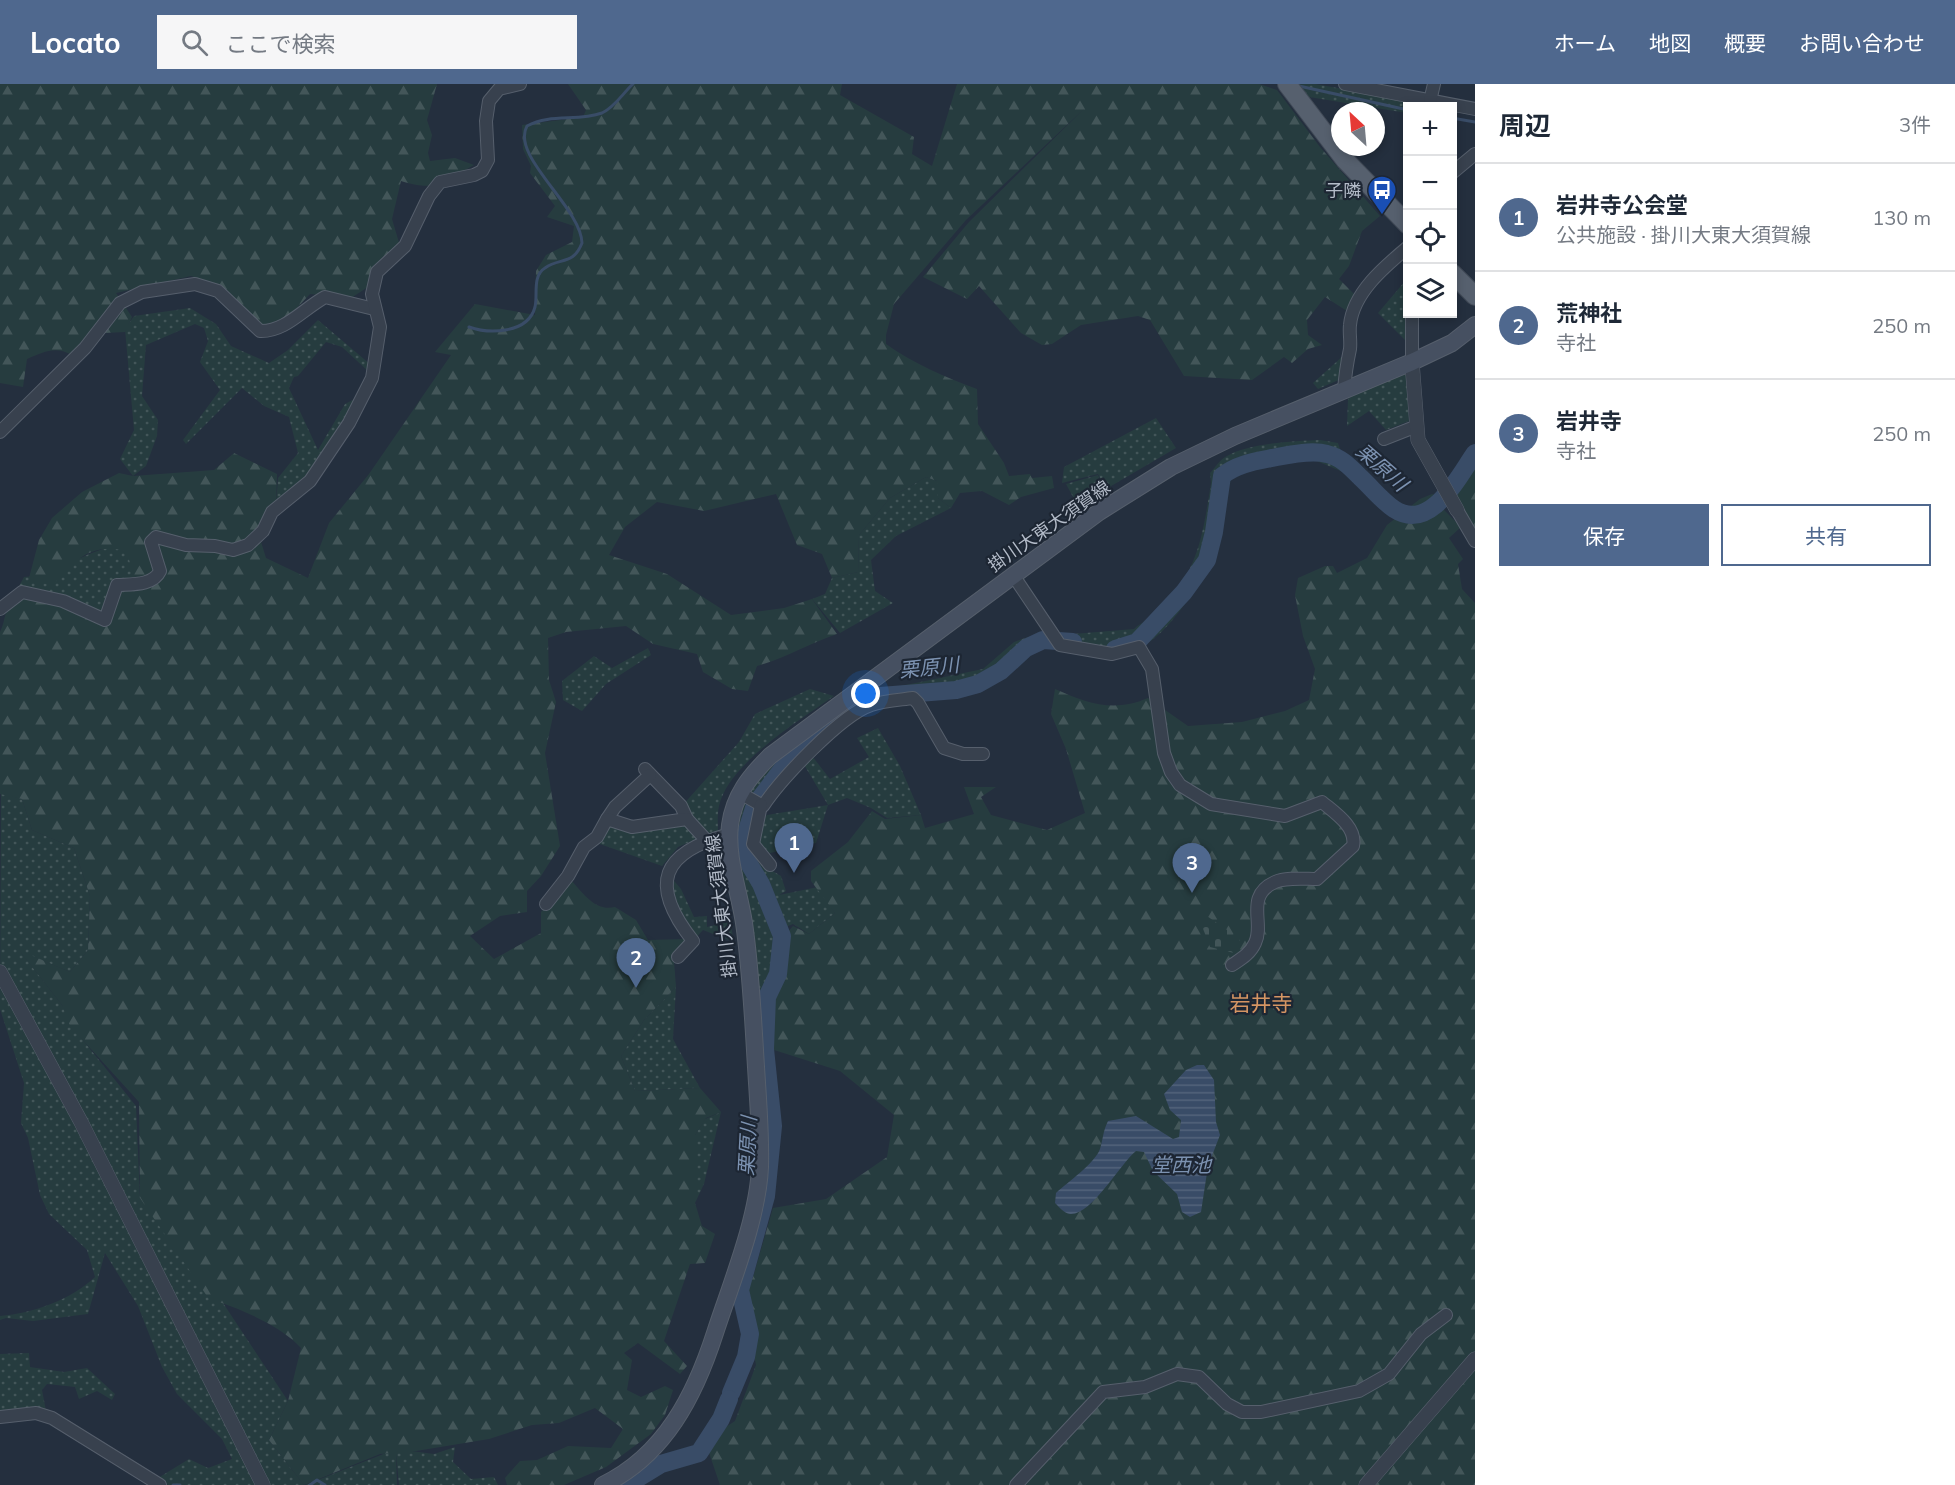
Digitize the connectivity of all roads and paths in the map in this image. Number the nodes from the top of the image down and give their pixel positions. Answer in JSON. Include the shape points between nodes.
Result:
{"nodes":[{"id":1,"x":520,"y":84,"type":"edge"},
{"id":2,"x":1287,"y":84,"type":"edge"},
{"id":3,"x":1345,"y":84,"type":"edge"},
{"id":4,"x":1434,"y":84,"type":"edge"},
{"id":5,"x":1430,"y":101,"type":"junction"},
{"id":6,"x":1475,"y":109,"type":"edge"},
{"id":7,"x":1475,"y":154,"type":"edge"},
{"id":8,"x":1457,"y":169,"type":"edge"},
{"id":9,"x":1403,"y":214,"type":"edge"},
{"id":10,"x":1403,"y":254,"type":"edge"},
{"id":11,"x":1457,"y":278,"type":"edge"},
{"id":12,"x":1475,"y":296,"type":"edge"},
{"id":13,"x":374,"y":309,"type":"junction"},
{"id":14,"x":1412,"y":318,"type":"edge"},
{"id":15,"x":1475,"y":325,"type":"edge"},
{"id":16,"x":1412,"y":362,"type":"junction"},
{"id":17,"x":1344,"y":391,"type":"junction"},
{"id":18,"x":1417,"y":426,"type":"junction"},
{"id":19,"x":0,"y":432,"type":"edge"},
{"id":20,"x":1384,"y":439,"type":"dead end"},
{"id":21,"x":1455,"y":507,"type":"joint"},
{"id":22,"x":1475,"y":541,"type":"edge"},
{"id":23,"x":1013,"y":575,"type":"junction"},
{"id":24,"x":0,"y":609,"type":"edge"},
{"id":25,"x":867,"y":697,"type":"junction"},
{"id":26,"x":983,"y":754,"type":"dead end"},
{"id":27,"x":754,"y":801,"type":"junction"},
{"id":28,"x":607,"y":819,"type":"junction"},
{"id":29,"x":687,"y":819,"type":"junction"},
{"id":30,"x":730,"y":834,"type":"junction"},
{"id":31,"x":706,"y":841,"type":"junction"},
{"id":32,"x":770,"y":865,"type":"dead end"},
{"id":33,"x":546,"y":904,"type":"dead end"},
{"id":34,"x":678,"y":957,"type":"dead end"},
{"id":35,"x":1232,"y":964,"type":"dead end"},
{"id":36,"x":0,"y":972,"type":"edge"},
{"id":37,"x":1446,"y":1315,"type":"dead end"},
{"id":38,"x":1475,"y":1359,"type":"edge"},
{"id":39,"x":0,"y":1417,"type":"edge"},
{"id":40,"x":158,"y":1484,"type":"edge"},
{"id":41,"x":263,"y":1485,"type":"edge"},
{"id":42,"x":603,"y":1485,"type":"edge"},
{"id":43,"x":1016,"y":1485,"type":"edge"},
{"id":44,"x":1366,"y":1485,"type":"edge"}],
"edges":[{"from":1,"to":13,"type":"street","via":[[499,89],[489,101],[488,160],[482,171],[440,182],[405,246],[377,272],[372,294]]},
{"from":2,"to":9,"type":"main road","via":[[1345,160]]},
{"from":3,"to":5,"type":"street"},
{"from":4,"to":5,"type":"street"},
{"from":5,"to":6,"type":"street"},
{"from":7,"to":8,"type":"street"},
{"from":10,"to":17,"type":"street","via":[[1369,286],[1354,310]]},
{"from":11,"to":12,"type":"main road"},
{"from":13,"to":19,"type":"street","via":[[324,297],[281,329],[260,331],[218,291],[195,284],[142,292],[120,303],[84,348]]},
{"from":13,"to":24,"type":"street","via":[[380,327],[372,378],[349,423],[310,482],[273,512],[263,531],[248,545],[233,550],[156,537],[151,542],[158,576],[149,582],[117,585],[105,620],[63,601],[22,592]]},
{"from":14,"to":16,"type":"street"},
{"from":15,"to":16,"type":"main road","name":"掛川大東大須賀線","via":[[1452,344]]},
{"from":16,"to":17,"type":"main road","name":"掛川大東大須賀線"},
{"from":16,"to":18,"type":"street"},
{"from":17,"to":23,"type":"main road","name":"掛川大東大須賀線","via":[[1171,467],[1099,512]]},
{"from":18,"to":20,"type":"street"},
{"from":18,"to":21,"type":"street","via":[[1421,447]]},
{"from":21,"to":22,"type":"street"},
{"from":23,"to":25,"type":"main road","name":"掛川大東大須賀線"},
{"from":23,"to":35,"type":"street","via":[[1060,644],[1112,654],[1139,647],[1152,669],[1164,753],[1180,785],[1211,804],[1285,816],[1322,802],[1351,830],[1353,846],[1317,879],[1277,880],[1266,887],[1256,910],[1257,941],[1249,954]]},
{"from":25,"to":26,"type":"street","via":[[913,698],[944,748],[963,754]]},
{"from":25,"to":27,"type":"street"},
{"from":25,"to":27,"type":"main road","name":"掛川大東大須賀線","via":[[770,756],[747,779]]},
{"from":27,"to":30,"type":"main road","name":"掛川大東大須賀線","via":[[733,810]]},
{"from":27,"to":32,"type":"street","via":[[753,844]]},
{"from":28,"to":29,"type":"street","via":[[632,827]]},
{"from":28,"to":29,"type":"street","via":[[647,772],[681,806]]},
{"from":28,"to":33,"type":"street"},
{"from":29,"to":31,"type":"street"},
{"from":30,"to":31,"type":"street"},
{"from":30,"to":42,"type":"main road","name":"掛川大東大須賀線","via":[[753,1013],[760,1168],[754,1204],[705,1365],[682,1412],[645,1457]]},
{"from":31,"to":34,"type":"street","via":[[686,850],[667,876],[667,895],[675,918],[693,941]]},
{"from":36,"to":41,"type":"street","via":[[87,1132]]},
{"from":37,"to":43,"type":"street","via":[[1421,1334],[1389,1374],[1359,1391],[1251,1412],[1227,1404],[1199,1377],[1178,1374],[1145,1387],[1103,1392]]},
{"from":38,"to":44,"type":"street"},
{"from":39,"to":40,"type":"street","via":[[36,1413],[52,1418]]}]}
